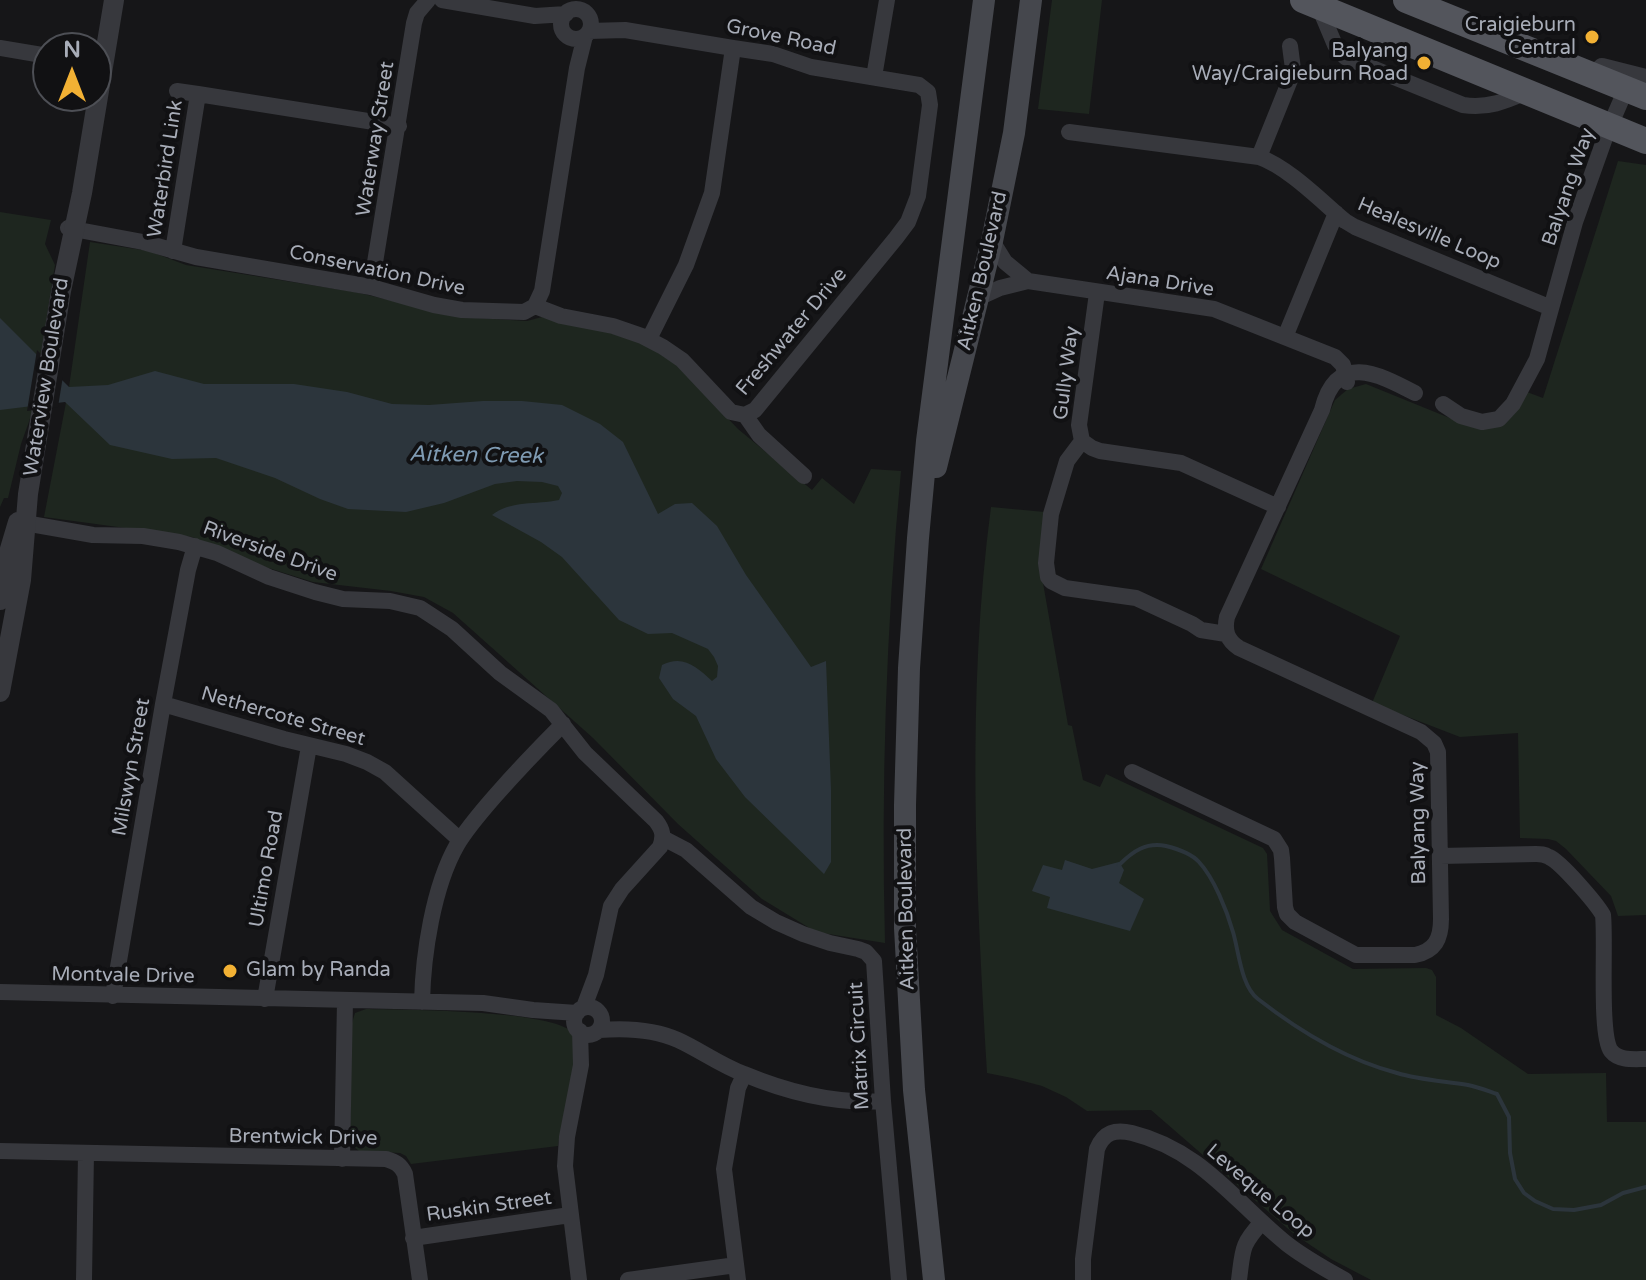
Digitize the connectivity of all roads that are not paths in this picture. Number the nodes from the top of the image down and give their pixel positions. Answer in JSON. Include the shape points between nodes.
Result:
{"nodes":[{"id":1,"x":102,"y":0,"type":"edge"},
{"id":2,"x":114,"y":0,"type":"edge"},
{"id":3,"x":428,"y":0,"type":"edge"},
{"id":4,"x":442,"y":0,"type":"edge"},
{"id":5,"x":887,"y":0,"type":"edge"},
{"id":6,"x":984,"y":0,"type":"edge"},
{"id":7,"x":1031,"y":0,"type":"edge"},
{"id":8,"x":1406,"y":0,"type":"edge"},
{"id":9,"x":1311,"y":3,"type":"edge"},
{"id":10,"x":578,"y":19,"type":"edge"},
{"id":11,"x":100,"y":32,"type":"edge"},
{"id":12,"x":105,"y":32,"type":"edge"},
{"id":13,"x":1290,"y":46,"type":"dead end"},
{"id":14,"x":0,"y":48,"type":"edge"},
{"id":15,"x":733,"y":48,"type":"junction"},
{"id":16,"x":32,"y":53,"type":"edge"},
{"id":17,"x":874,"y":77,"type":"junction"},
{"id":18,"x":1639,"y":89,"type":"edge"},
{"id":19,"x":177,"y":91,"type":"dead end"},
{"id":20,"x":928,"y":92,"type":"joint"},
{"id":21,"x":1527,"y":92,"type":"junction"},
{"id":22,"x":198,"y":94,"type":"junction"},
{"id":23,"x":83,"y":112,"type":"edge"},
{"id":24,"x":92,"y":112,"type":"edge"},
{"id":25,"x":399,"y":126,"type":"junction"},
{"id":26,"x":1611,"y":126,"type":"junction"},
{"id":27,"x":1069,"y":132,"type":"dead end"},
{"id":28,"x":1646,"y":141,"type":"edge"},
{"id":29,"x":1259,"y":157,"type":"junction"},
{"id":30,"x":1336,"y":213,"type":"junction"},
{"id":31,"x":71,"y":228,"type":"junction"},
{"id":32,"x":992,"y":241,"type":"junction"},
{"id":33,"x":173,"y":251,"type":"junction"},
{"id":34,"x":1028,"y":281,"type":"junction"},
{"id":35,"x":371,"y":287,"type":"junction"},
{"id":36,"x":1097,"y":293,"type":"junction"},
{"id":37,"x":978,"y":298,"type":"junction"},
{"id":38,"x":535,"y":306,"type":"junction"},
{"id":39,"x":1551,"y":308,"type":"junction"},
{"id":40,"x":1285,"y":337,"type":"junction"},
{"id":41,"x":649,"y":339,"type":"junction"},
{"id":42,"x":1345,"y":379,"type":"junction"},
{"id":43,"x":745,"y":415,"type":"junction"},
{"id":44,"x":1082,"y":441,"type":"junction"},
{"id":45,"x":804,"y":476,"type":"dead end"},
{"id":46,"x":1278,"y":507,"type":"junction"},
{"id":47,"x":22,"y":522,"type":"junction"},
{"id":48,"x":918,"y":538,"type":"junction"},
{"id":49,"x":195,"y":546,"type":"junction"},
{"id":50,"x":5,"y":595,"type":"edge"},
{"id":51,"x":1226,"y":628,"type":"junction"},
{"id":52,"x":0,"y":692,"type":"edge"},
{"id":53,"x":163,"y":704,"type":"junction"},
{"id":54,"x":563,"y":724,"type":"junction"},
{"id":55,"x":309,"y":746,"type":"junction"},
{"id":56,"x":1131,"y":792,"type":"dead end"},
{"id":57,"x":663,"y":838,"type":"junction"},
{"id":58,"x":460,"y":840,"type":"junction"},
{"id":59,"x":1440,"y":856,"type":"junction"},
{"id":60,"x":0,"y":992,"type":"edge"},
{"id":61,"x":113,"y":996,"type":"junction"},
{"id":62,"x":265,"y":999,"type":"junction"},
{"id":63,"x":345,"y":1001,"type":"junction"},
{"id":64,"x":422,"y":1002,"type":"junction"},
{"id":65,"x":589,"y":1021,"type":"junction"},
{"id":66,"x":1646,"y":1059,"type":"edge"},
{"id":67,"x":744,"y":1075,"type":"junction"},
{"id":68,"x":883,"y":1101,"type":"junction"},
{"id":69,"x":0,"y":1151,"type":"edge"},
{"id":70,"x":86,"y":1153,"type":"junction"},
{"id":71,"x":342,"y":1159,"type":"junction"},
{"id":72,"x":570,"y":1215,"type":"junction"},
{"id":73,"x":1262,"y":1222,"type":"junction"},
{"id":74,"x":413,"y":1238,"type":"junction"},
{"id":75,"x":737,"y":1273,"type":"edge"},
{"id":76,"x":84,"y":1280,"type":"edge"},
{"id":77,"x":420,"y":1280,"type":"edge"},
{"id":78,"x":579,"y":1280,"type":"edge"},
{"id":79,"x":628,"y":1280,"type":"edge"},
{"id":80,"x":899,"y":1280,"type":"edge"},
{"id":81,"x":934,"y":1280,"type":"edge"},
{"id":82,"x":1083,"y":1280,"type":"edge"},
{"id":83,"x":1239,"y":1280,"type":"edge"},
{"id":84,"x":1345,"y":1280,"type":"edge"}],
"edges":[{"from":1,"to":11,"type":"street","name":"Waterview Boulevard"},
{"from":2,"to":12,"type":"street","name":"Waterview Boulevard"},
{"from":3,"to":25,"type":"street","name":"Waterway Street","via":[[414,23]]},
{"from":4,"to":10,"type":"street","name":"Grove Road"},
{"from":5,"to":17,"type":"street"},
{"from":6,"to":48,"type":"main road","name":"Aitken Boulevard"},
{"from":7,"to":32,"type":"main road","name":"Aitken Boulevard","via":[[1014,133]]},
{"from":8,"to":18,"type":"main road"},
{"from":9,"to":21,"type":"main road"},
{"from":9,"to":21,"type":"street","via":[[1345,57],[1463,105],[1482,107]]},
{"from":10,"to":15,"type":"street","name":"Grove Road"},
{"from":10,"to":38,"type":"street","via":[[577,68],[542,291]]},
{"from":13,"to":29,"type":"street","via":[[1290,80]]},
{"from":14,"to":16,"type":"street"},
{"from":15,"to":17,"type":"street","name":"Grove Road"},
{"from":15,"to":41,"type":"street","via":[[712,193],[686,265]]},
{"from":17,"to":20,"type":"street","name":"Grove Road","via":[[919,85]]},
{"from":18,"to":26,"type":"street","name":"Balyang Way"},
{"from":19,"to":22,"type":"street","name":"Waterbird Link"},
{"from":20,"to":43,"type":"street","name":"Freshwater Drive","via":[[918,196],[908,222],[759,406]]},
{"from":21,"to":26,"type":"main road"},
{"from":22,"to":25,"type":"street","name":"Waterbird Link"},
{"from":22,"to":33,"type":"street","name":"Waterbird Link"},
{"from":23,"to":31,"type":"street","name":"Waterview Boulevard","via":[[71,186]]},
{"from":24,"to":31,"type":"street","name":"Waterview Boulevard","via":[[82,193]]},
{"from":25,"to":35,"type":"street","name":"Waterway Street"},
{"from":26,"to":28,"type":"main road"},
{"from":26,"to":39,"type":"street","name":"Balyang Way","via":[[1575,222]]},
{"from":27,"to":29,"type":"street","name":"Healesville Loop"},
{"from":29,"to":30,"type":"street","name":"Healesville Loop","via":[[1283,169]]},
{"from":30,"to":39,"type":"street","name":"Healesville Loop","via":[[1355,227]]},
{"from":30,"to":40,"type":"street"},
{"from":31,"to":33,"type":"street","name":"Conservation Drive"},
{"from":31,"to":47,"type":"street","name":"Waterview Boulevard"},
{"from":32,"to":34,"type":"street","via":[[1005,262]]},
{"from":32,"to":37,"type":"main road","name":"Aitken Boulevard"},
{"from":33,"to":35,"type":"street","name":"Conservation Drive"},
{"from":34,"to":36,"type":"street","name":"Ajana Drive"},
{"from":34,"to":37,"type":"street","name":"Ajana Drive"},
{"from":35,"to":38,"type":"street","name":"Conservation Drive","via":[[462,310],[520,312]]},
{"from":36,"to":40,"type":"street","name":"Ajana Drive","via":[[1214,309]]},
{"from":36,"to":44,"type":"street","name":"Gully Way","via":[[1079,425]]},
{"from":37,"to":48,"type":"main road","name":"Aitken Boulevard"},
{"from":38,"to":41,"type":"street","name":"Freshwater Drive"},
{"from":39,"to":42,"type":"street","name":"Balyang Way","via":[[1532,370],[1521,388],[1487,414],[1366,379]]},
{"from":40,"to":42,"type":"street","name":"Ajana Drive","via":[[1327,355]]},
{"from":41,"to":43,"type":"street","name":"Freshwater Drive","via":[[682,360],[731,412]]},
{"from":42,"to":46,"type":"street","via":[[1322,410]]},
{"from":43,"to":45,"type":"street"},
{"from":44,"to":46,"type":"street","name":"Gully Way","via":[[1100,451],[1181,463]]},
{"from":44,"to":51,"type":"street","name":"Balyang Way","via":[[1067,461],[1051,514],[1048,577],[1065,588],[1136,598],[1201,630]]},
{"from":46,"to":51,"type":"street"},
{"from":47,"to":49,"type":"street","name":"Riverside Drive"},
{"from":47,"to":50,"type":"street","name":"Waterview Boulevard","via":[[7,559]]},
{"from":48,"to":81,"type":"main road","name":"Aitken Boulevard","via":[[907,731],[905,928],[914,1090]]},
{"from":49,"to":53,"type":"street","name":"Milswyn Street"},
{"from":49,"to":54,"type":"street","name":"Riverside Drive","via":[[315,592],[420,608]]},
{"from":50,"to":52,"type":"street","name":"Waterview Boulevard"},
{"from":51,"to":59,"type":"street","name":"Balyang Way","via":[[1239,648],[1429,737],[1438,752]]},
{"from":53,"to":55,"type":"street","name":"Nethercote Street"},
{"from":53,"to":61,"type":"street","name":"Milswyn Street"},
{"from":54,"to":57,"type":"street","name":"Riverside Drive","via":[[585,753],[656,821]]},
{"from":54,"to":58,"type":"street"},
{"from":55,"to":58,"type":"street","name":"Nethercote Street","via":[[346,754],[385,772]]},
{"from":55,"to":62,"type":"street","name":"Ultimo Road"},
{"from":56,"to":59,"type":"street","name":"Balyang Way","via":[[1135,774],[1274,839],[1281,850],[1287,914],[1356,955],[1415,955],[1436,945],[1441,928]]},
{"from":57,"to":65,"type":"street","via":[[611,906]]},
{"from":57,"to":68,"type":"street","name":"Matrix Circuit","via":[[686,850],[776,922],[871,956]]},
{"from":58,"to":64,"type":"street","via":[[433,914]]},
{"from":59,"to":66,"type":"street","via":[[1536,854],[1556,862],[1603,915],[1609,1048],[1622,1058]]},
{"from":60,"to":61,"type":"street","name":"Montvale Drive"},
{"from":61,"to":62,"type":"street","name":"Montvale Drive"},
{"from":62,"to":63,"type":"street","name":"Montvale Drive"},
{"from":63,"to":64,"type":"street","name":"Montvale Drive"},
{"from":63,"to":71,"type":"street"},
{"from":64,"to":65,"type":"street","name":"Montvale Drive","via":[[483,1003]]},
{"from":65,"to":67,"type":"street","name":"Montvale Drive","via":[[670,1037]]},
{"from":65,"to":72,"type":"street","via":[[565,1155]]},
{"from":67,"to":68,"type":"street","name":"Montvale Drive","via":[[824,1097]]},
{"from":67,"to":75,"type":"street","via":[[724,1169]]},
{"from":68,"to":80,"type":"street","name":"Matrix Circuit"},
{"from":69,"to":70,"type":"street","name":"Brentwick Drive"},
{"from":70,"to":71,"type":"street","name":"Brentwick Drive"},
{"from":70,"to":76,"type":"street"},
{"from":71,"to":74,"type":"street","name":"Brentwick Drive","via":[[386,1159],[399,1165],[405,1174]]},
{"from":72,"to":74,"type":"street","name":"Ruskin Street"},
{"from":72,"to":78,"type":"street"},
{"from":73,"to":82,"type":"street","name":"Leveque Loop","via":[[1183,1154],[1141,1135],[1112,1132],[1097,1149]]},
{"from":73,"to":83,"type":"street","via":[[1243,1247]]},
{"from":73,"to":84,"type":"street","name":"Leveque Loop","via":[[1295,1250]]},
{"from":74,"to":77,"type":"street","name":"Brentwick Drive"},
{"from":75,"to":79,"type":"street"}]}
